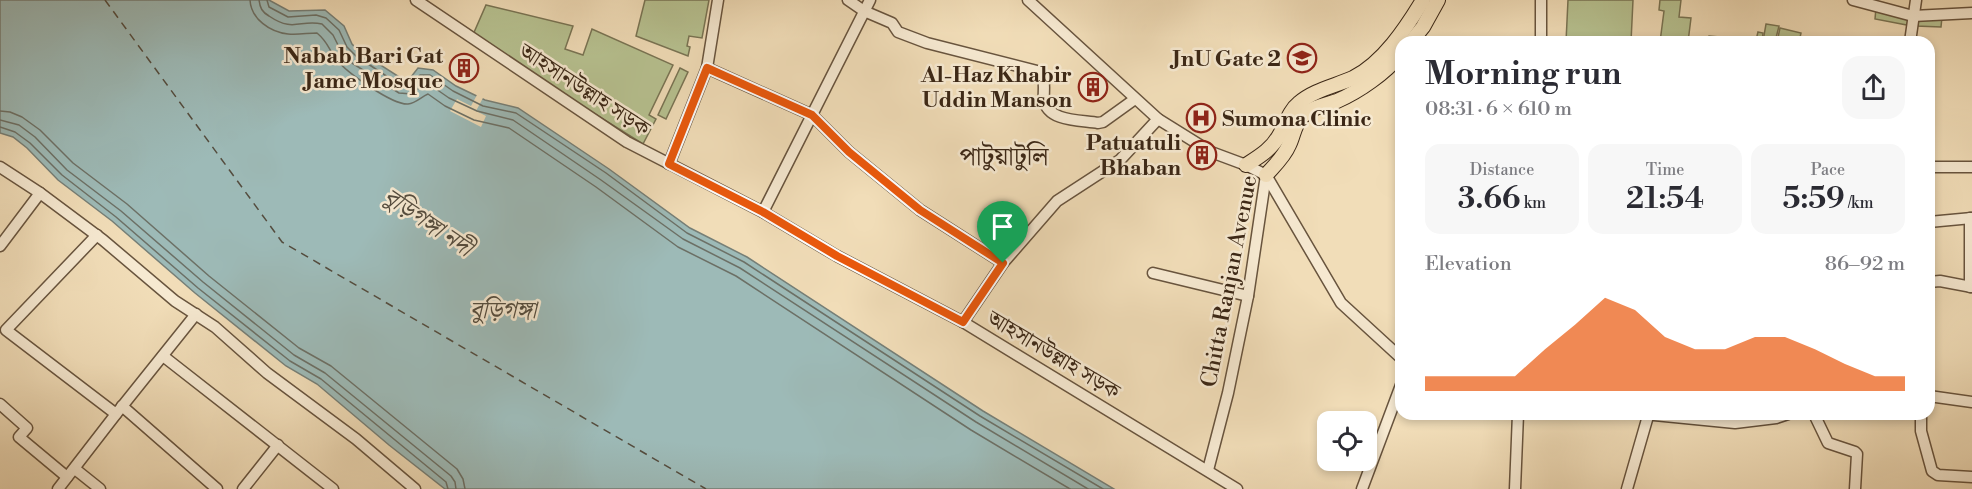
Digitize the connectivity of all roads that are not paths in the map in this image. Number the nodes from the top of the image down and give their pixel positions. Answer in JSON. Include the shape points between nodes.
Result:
{"nodes":[{"id":1,"x":416,"y":0,"type":"edge"},
{"id":2,"x":718,"y":0,"type":"edge"},
{"id":3,"x":848,"y":0,"type":"edge"},
{"id":4,"x":870,"y":0,"type":"edge"},
{"id":5,"x":1423,"y":0,"type":"edge"},
{"id":6,"x":1438,"y":0,"type":"edge"},
{"id":7,"x":1541,"y":0,"type":"edge"},
{"id":8,"x":1854,"y":0,"type":"edge"},
{"id":9,"x":1916,"y":0,"type":"edge"},
{"id":10,"x":1032,"y":2,"type":"edge"},
{"id":11,"x":864,"y":11,"type":"junction"},
{"id":12,"x":1972,"y":13,"type":"edge"},
{"id":13,"x":1913,"y":16,"type":"junction"},
{"id":14,"x":1398,"y":36,"type":"edge"},
{"id":15,"x":1416,"y":36,"type":"edge"},
{"id":16,"x":1543,"y":36,"type":"edge"},
{"id":17,"x":1911,"y":36,"type":"edge"},
{"id":18,"x":1395,"y":40,"type":"edge"},
{"id":19,"x":1395,"y":60,"type":"edge"},
{"id":20,"x":707,"y":68,"type":"junction"},
{"id":21,"x":1135,"y":99,"type":"junction"},
{"id":22,"x":812,"y":115,"type":"junction"},
{"id":23,"x":1158,"y":119,"type":"junction"},
{"id":24,"x":669,"y":164,"type":"junction"},
{"id":25,"x":1246,"y":165,"type":"junction"},
{"id":26,"x":0,"y":167,"type":"edge"},
{"id":27,"x":1935,"y":167,"type":"edge"},
{"id":28,"x":1972,"y":167,"type":"edge"},
{"id":29,"x":1266,"y":175,"type":"junction"},
{"id":30,"x":40,"y":193,"type":"junction"},
{"id":31,"x":763,"y":212,"type":"junction"},
{"id":32,"x":1971,"y":218,"type":"edge"},
{"id":33,"x":1935,"y":221,"type":"edge"},
{"id":34,"x":97,"y":235,"type":"junction"},
{"id":35,"x":0,"y":246,"type":"edge"},
{"id":36,"x":1003,"y":263,"type":"junction"},
{"id":37,"x":1153,"y":273,"type":"dead end"},
{"id":38,"x":1935,"y":281,"type":"edge"},
{"id":39,"x":1971,"y":287,"type":"edge"},
{"id":40,"x":1248,"y":296,"type":"junction"},
{"id":41,"x":196,"y":314,"type":"junction"},
{"id":42,"x":963,"y":322,"type":"junction"},
{"id":43,"x":1395,"y":352,"type":"edge"},
{"id":44,"x":163,"y":356,"type":"junction"},
{"id":45,"x":1935,"y":397,"type":"edge"},
{"id":46,"x":1395,"y":401,"type":"edge"},
{"id":47,"x":1972,"y":402,"type":"edge"},
{"id":48,"x":0,"y":404,"type":"edge"},
{"id":49,"x":119,"y":410,"type":"junction"},
{"id":50,"x":1518,"y":420,"type":"edge"},
{"id":51,"x":1645,"y":420,"type":"edge"},
{"id":52,"x":1817,"y":420,"type":"edge"},
{"id":53,"x":1921,"y":420,"type":"edge"},
{"id":54,"x":278,"y":445,"type":"junction"},
{"id":55,"x":1208,"y":470,"type":"junction"},
{"id":56,"x":71,"y":473,"type":"junction"},
{"id":57,"x":1972,"y":477,"type":"edge"},
{"id":58,"x":58,"y":489,"type":"edge"},
{"id":59,"x":100,"y":489,"type":"edge"},
{"id":60,"x":217,"y":489,"type":"edge"},
{"id":61,"x":243,"y":489,"type":"edge"},
{"id":62,"x":333,"y":489,"type":"edge"},
{"id":63,"x":415,"y":489,"type":"edge"},
{"id":64,"x":1238,"y":489,"type":"edge"},
{"id":65,"x":1362,"y":489,"type":"edge"},
{"id":66,"x":1515,"y":489,"type":"edge"},
{"id":67,"x":1628,"y":489,"type":"edge"},
{"id":68,"x":1856,"y":489,"type":"edge"}],
"edges":[{"from":1,"to":24,"type":"street","name":"আহসানউল্লাহ সড়ক","via":[[627,142]]},
{"from":2,"to":20,"type":"street"},
{"from":3,"to":11,"type":"street"},
{"from":4,"to":11,"type":"street"},
{"from":5,"to":14,"type":"main road","name":"Chitta Ranjan Avenue"},
{"from":6,"to":15,"type":"main road"},
{"from":7,"to":16,"type":"street"},
{"from":8,"to":13,"type":"street"},
{"from":9,"to":13,"type":"street"},
{"from":10,"to":21,"type":"street"},
{"from":11,"to":21,"type":"street","via":[[892,23],[898,32],[927,43],[1041,72],[1044,99],[1051,114],[1098,123]]},
{"from":11,"to":22,"type":"street"},
{"from":12,"to":13,"type":"street"},
{"from":13,"to":17,"type":"street"},
{"from":18,"to":25,"type":"main road","name":"Chitta Ranjan Avenue","via":[[1372,66],[1300,102],[1270,149]]},
{"from":19,"to":29,"type":"main road","name":"Chitta Ranjan Avenue","via":[[1369,82],[1305,114],[1298,121],[1289,146]]},
{"from":20,"to":22,"type":"street"},
{"from":20,"to":24,"type":"street"},
{"from":21,"to":23,"type":"street"},
{"from":22,"to":31,"type":"street"},
{"from":22,"to":36,"type":"street","via":[[849,152],[920,210]]},
{"from":23,"to":25,"type":"street","via":[[1211,152]]},
{"from":23,"to":36,"type":"street","via":[[1120,160],[1057,201]]},
{"from":24,"to":31,"type":"street","name":"আহসানউল্লাহ সড়ক"},
{"from":25,"to":29,"type":"street"},
{"from":26,"to":30,"type":"street"},
{"from":27,"to":28,"type":"street"},
{"from":29,"to":40,"type":"street","name":"Chitta Ranjan Avenue"},
{"from":29,"to":43,"type":"street","via":[[1341,303]]},
{"from":30,"to":34,"type":"street"},
{"from":30,"to":35,"type":"street"},
{"from":31,"to":42,"type":"street","name":"আহসানউল্লাহ সড়ক"},
{"from":32,"to":33,"type":"street"},
{"from":32,"to":39,"type":"street"},
{"from":34,"to":41,"type":"street"},
{"from":34,"to":49,"type":"street","via":[[6,330]]},
{"from":36,"to":42,"type":"street"},
{"from":37,"to":40,"type":"street"},
{"from":38,"to":39,"type":"street"},
{"from":40,"to":55,"type":"street","name":"Chitta Ranjan Avenue"},
{"from":41,"to":44,"type":"street"},
{"from":41,"to":63,"type":"street"},
{"from":42,"to":55,"type":"street","name":"আহসানউল্লাহ সড়ক"},
{"from":44,"to":49,"type":"street"},
{"from":44,"to":54,"type":"street"},
{"from":45,"to":47,"type":"street"},
{"from":46,"to":65,"type":"street"},
{"from":48,"to":56,"type":"street","via":[[27,428],[20,437]]},
{"from":49,"to":56,"type":"street"},
{"from":49,"to":60,"type":"street"},
{"from":50,"to":66,"type":"street"},
{"from":51,"to":67,"type":"street"},
{"from":52,"to":68,"type":"street","via":[[1828,443],[1857,454]]},
{"from":53,"to":57,"type":"street","via":[[1932,471],[1938,475]]},
{"from":54,"to":61,"type":"street"},
{"from":54,"to":62,"type":"street"},
{"from":55,"to":64,"type":"street","name":"আহসানউল্লাহ সড়ক"},
{"from":56,"to":58,"type":"street"},
{"from":56,"to":59,"type":"street"}]}
